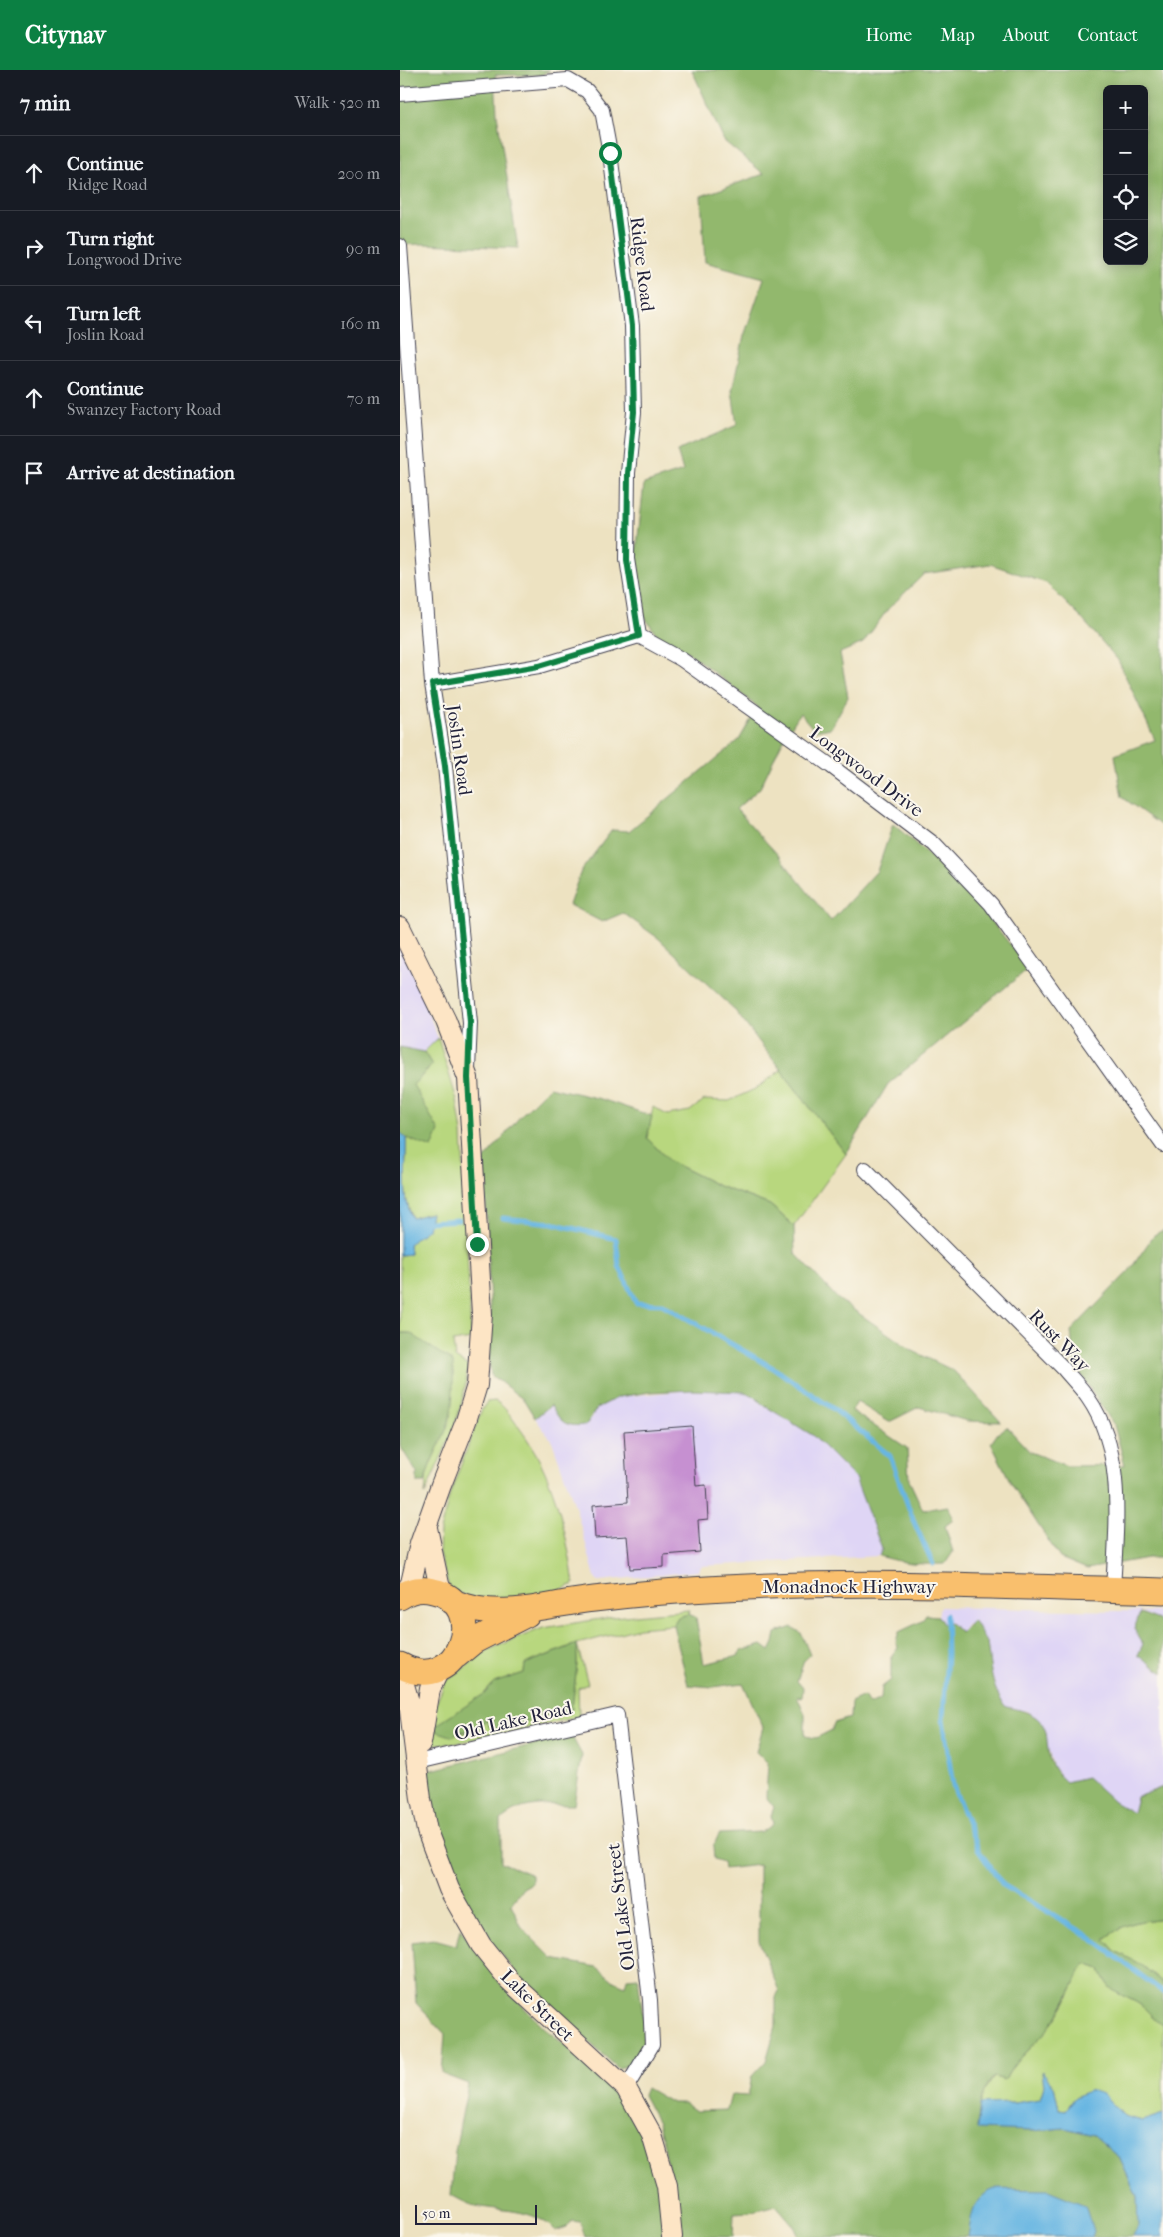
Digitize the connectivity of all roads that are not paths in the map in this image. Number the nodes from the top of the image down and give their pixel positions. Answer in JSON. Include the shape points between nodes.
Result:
{"nodes":[{"id":1,"x":400,"y":94,"type":"edge"},
{"id":2,"x":400,"y":246,"type":"edge"},
{"id":3,"x":639,"y":636,"type":"junction"},
{"id":4,"x":432,"y":684,"type":"junction"},
{"id":5,"x":400,"y":927,"type":"edge"},
{"id":6,"x":470,"y":1019,"type":"junction"},
{"id":7,"x":446,"y":1021,"type":"junction"},
{"id":8,"x":468,"y":1078,"type":"junction"},
{"id":9,"x":1163,"y":1145,"type":"edge"},
{"id":10,"x":865,"y":1169,"type":"dead end"},
{"id":11,"x":427,"y":1528,"type":"junction"},
{"id":12,"x":1113,"y":1590,"type":"junction"},
{"id":13,"x":1163,"y":1592,"type":"edge"},
{"id":14,"x":402,"y":1595,"type":"edge"},
{"id":15,"x":448,"y":1598,"type":"junction"},
{"id":16,"x":536,"y":1610,"type":"junction"},
{"id":17,"x":448,"y":1662,"type":"junction"},
{"id":18,"x":400,"y":1664,"type":"edge"},
{"id":19,"x":400,"y":1671,"type":"edge"},
{"id":20,"x":617,"y":1715,"type":"joint"},
{"id":21,"x":417,"y":1762,"type":"junction"},
{"id":22,"x":626,"y":2088,"type":"junction"},
{"id":23,"x":672,"y":2237,"type":"edge"}],
"edges":[{"from":1,"to":3,"type":"street","name":"Ridge Road","via":[[568,80],[587,91],[602,110],[632,326],[634,412],[628,473],[627,560]]},
{"from":2,"to":4,"type":"street","name":"Joslin Road"},
{"from":3,"to":4,"type":"street","via":[[539,666]]},
{"from":3,"to":9,"type":"street","name":"Longwood Drive","via":[[681,659],[934,844],[991,904]]},
{"from":4,"to":6,"type":"street","name":"Joslin Road","via":[[445,766]]},
{"from":5,"to":7,"type":"street"},
{"from":6,"to":7,"type":"street"},
{"from":6,"to":8,"type":"street","name":"Joslin Road"},
{"from":7,"to":8,"type":"street"},
{"from":8,"to":11,"type":"street","via":[[482,1314],[477,1385]]},
{"from":10,"to":12,"type":"street","name":"Rust Way","via":[[1089,1398],[1104,1427],[1112,1456],[1116,1532]]},
{"from":11,"to":14,"type":"street","via":[[411,1583]]},
{"from":11,"to":15,"type":"street","via":[[439,1584]]},
{"from":12,"to":13,"type":"highway","name":"Monadnock Highway"},
{"from":12,"to":16,"type":"highway","name":"Monadnock Highway","via":[[975,1586],[727,1588],[591,1599]]},
{"from":14,"to":15,"type":"highway","name":"Monadnock Highway","via":[[426,1589]]},
{"from":15,"to":16,"type":"highway","name":"Monadnock Highway","via":[[471,1610]]},
{"from":15,"to":17,"type":"highway","via":[[462,1618],[465,1631],[462,1644]]},
{"from":16,"to":17,"type":"highway","name":"Monadnock Highway","via":[[474,1641]]},
{"from":17,"to":18,"type":"highway","via":[[421,1672]]},
{"from":17,"to":21,"type":"street","name":"Lake Street","via":[[433,1680],[426,1702]]},
{"from":19,"to":21,"type":"street","name":"Lake Street"},
{"from":20,"to":21,"type":"street","name":"Old Lake Road"},
{"from":20,"to":22,"type":"street","name":"Old Lake Street","via":[[650,2000],[652,2045]]},
{"from":21,"to":22,"type":"street","name":"Lake Street","via":[[427,1831],[449,1889],[481,1945],[509,1980]]},
{"from":22,"to":23,"type":"street","name":"Lake Street","via":[[652,2135],[668,2186]]}]}
